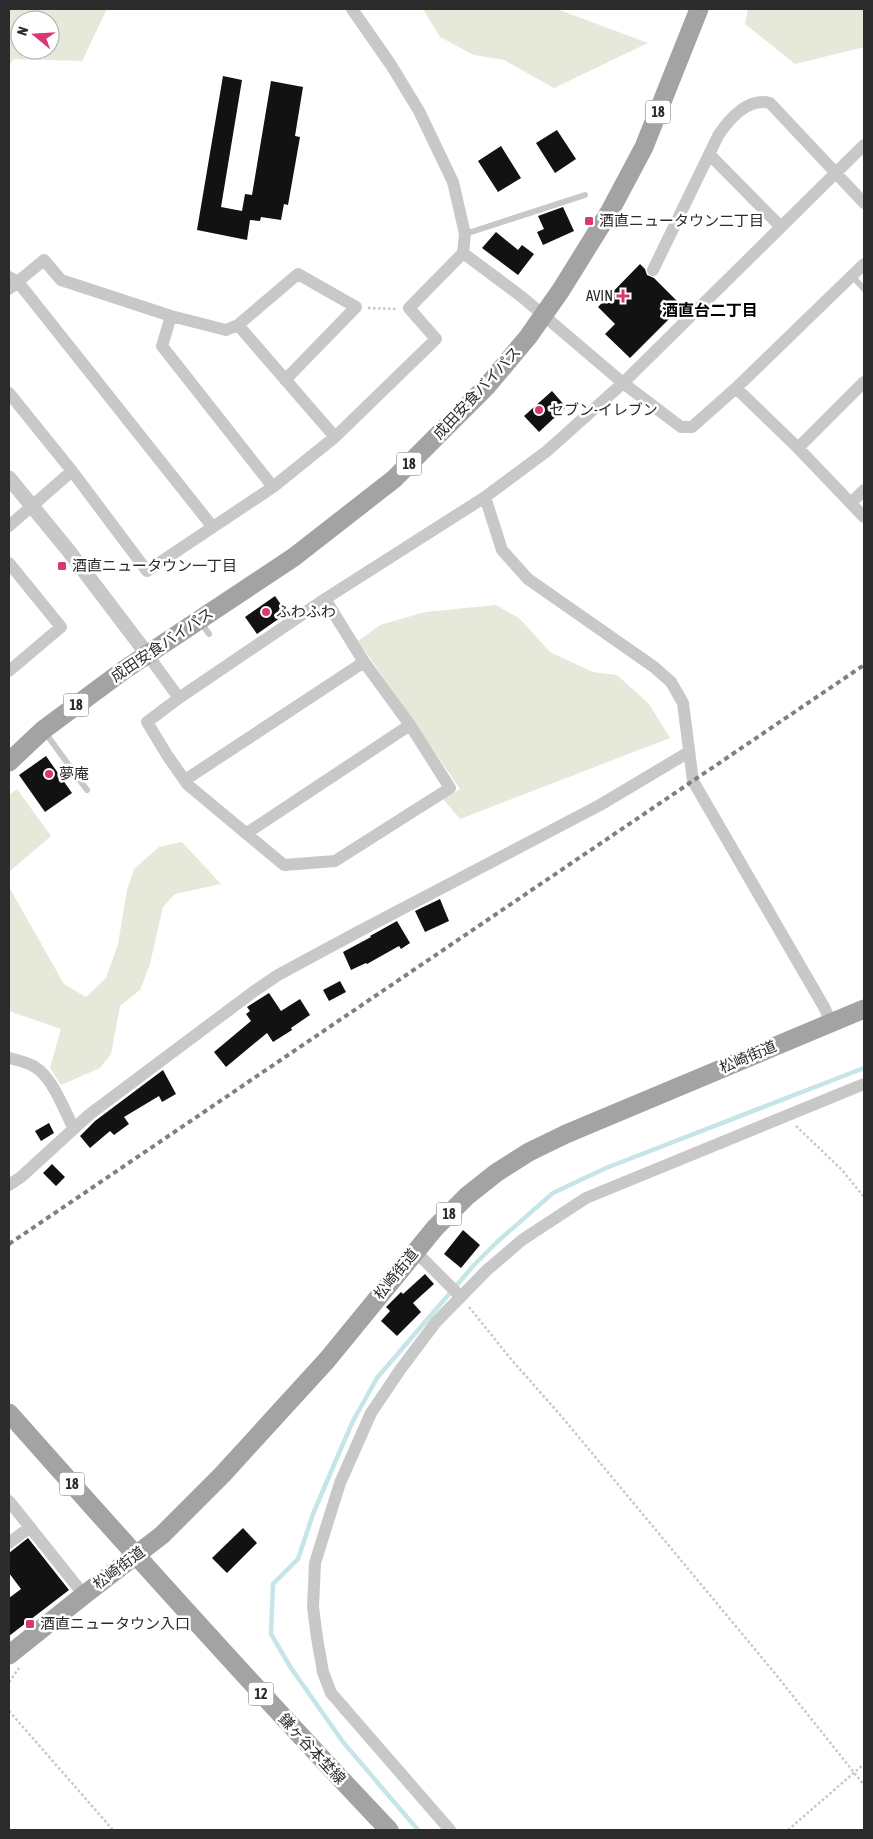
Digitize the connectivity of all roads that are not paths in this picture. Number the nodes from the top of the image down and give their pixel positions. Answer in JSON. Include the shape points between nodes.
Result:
{"nodes":[{"id":1,"x":352,"y":9,"type":"edge"},
{"id":2,"x":699,"y":9,"type":"edge"},
{"id":3,"x":864,"y":146,"type":"edge"},
{"id":4,"x":709,"y":154,"type":"junction"},
{"id":5,"x":836,"y":174,"type":"junction"},
{"id":6,"x":585,"y":195,"type":"dead end"},
{"id":7,"x":864,"y":203,"type":"edge"},
{"id":8,"x":780,"y":226,"type":"junction"},
{"id":9,"x":465,"y":234,"type":"junction"},
{"id":10,"x":463,"y":253,"type":"junction"},
{"id":11,"x":864,"y":264,"type":"edge"},
{"id":12,"x":653,"y":270,"type":"dead end"},
{"id":13,"x":852,"y":276,"type":"junction"},
{"id":14,"x":12,"y":283,"type":"edge"},
{"id":15,"x":864,"y":289,"type":"edge"},
{"id":16,"x":542,"y":315,"type":"junction"},
{"id":17,"x":172,"y":316,"type":"junction"},
{"id":18,"x":238,"y":325,"type":"junction"},
{"id":19,"x":285,"y":380,"type":"junction"},
{"id":20,"x":864,"y":382,"type":"edge"},
{"id":21,"x":623,"y":383,"type":"junction"},
{"id":22,"x":736,"y":388,"type":"junction"},
{"id":23,"x":9,"y":393,"type":"edge"},
{"id":24,"x":335,"y":437,"type":"junction"},
{"id":25,"x":798,"y":448,"type":"junction"},
{"id":26,"x":72,"y":471,"type":"junction"},
{"id":27,"x":9,"y":478,"type":"edge"},
{"id":28,"x":273,"y":487,"type":"junction"},
{"id":29,"x":864,"y":490,"type":"edge"},
{"id":30,"x":485,"y":497,"type":"junction"},
{"id":31,"x":851,"y":504,"type":"junction"},
{"id":32,"x":32,"y":506,"type":"junction"},
{"id":33,"x":864,"y":517,"type":"edge"},
{"id":34,"x":9,"y":526,"type":"edge"},
{"id":35,"x":212,"y":526,"type":"junction"},
{"id":36,"x":9,"y":563,"type":"edge"},
{"id":37,"x":325,"y":599,"type":"junction"},
{"id":38,"x":148,"y":654,"type":"junction"},
{"id":39,"x":364,"y":662,"type":"junction"},
{"id":40,"x":9,"y":671,"type":"edge"},
{"id":41,"x":179,"y":698,"type":"junction"},
{"id":42,"x":410,"y":725,"type":"junction"},
{"id":43,"x":43,"y":730,"type":"junction"},
{"id":44,"x":689,"y":752,"type":"junction"},
{"id":45,"x":9,"y":762,"type":"edge"},
{"id":46,"x":185,"y":780,"type":"junction"},
{"id":47,"x":87,"y":790,"type":"dead end"},
{"id":48,"x":247,"y":833,"type":"junction"},
{"id":49,"x":864,"y":1009,"type":"edge"},
{"id":50,"x":831,"y":1022,"type":"junction"},
{"id":51,"x":9,"y":1058,"type":"edge"},
{"id":52,"x":864,"y":1084,"type":"edge"},
{"id":53,"x":74,"y":1129,"type":"junction"},
{"id":54,"x":9,"y":1185,"type":"edge"},
{"id":55,"x":415,"y":1251,"type":"junction"},
{"id":56,"x":459,"y":1294,"type":"junction"},
{"id":57,"x":9,"y":1413,"type":"edge"},
{"id":58,"x":9,"y":1501,"type":"edge"},
{"id":59,"x":30,"y":1527,"type":"junction"},
{"id":60,"x":9,"y":1543,"type":"edge"},
{"id":61,"x":135,"y":1556,"type":"junction"},
{"id":62,"x":84,"y":1595,"type":"junction"},
{"id":63,"x":9,"y":1655,"type":"edge"},
{"id":64,"x":390,"y":1830,"type":"edge"},
{"id":65,"x":450,"y":1830,"type":"edge"}],
"edges":[{"from":1,"to":9,"type":"street","via":[[419,111],[453,182]]},
{"from":2,"to":16,"type":"main road","name":"成田安食バイパス","number":"18","via":[[644,147],[610,211]]},
{"from":3,"to":5,"type":"street"},
{"from":4,"to":5,"type":"street","via":[[729,119],[760,101],[770,103]]},
{"from":4,"to":8,"type":"street"},
{"from":4,"to":12,"type":"street"},
{"from":5,"to":7,"type":"street"},
{"from":5,"to":8,"type":"street"},
{"from":6,"to":9,"type":"lane"},
{"from":8,"to":21,"type":"street"},
{"from":9,"to":10,"type":"street"},
{"from":10,"to":16,"type":"street"},
{"from":10,"to":24,"type":"street","via":[[409,308],[436,339]]},
{"from":11,"to":13,"type":"street"},
{"from":13,"to":15,"type":"lane"},
{"from":13,"to":22,"type":"street"},
{"from":14,"to":17,"type":"street","via":[[44,260],[61,280]]},
{"from":14,"to":35,"type":"street"},
{"from":16,"to":21,"type":"street"},
{"from":16,"to":38,"type":"main road","name":"成田安食バイパス","number":"18","via":[[487,386],[394,479],[204,627]]},
{"from":17,"to":18,"type":"street","via":[[226,330]]},
{"from":17,"to":28,"type":"street","via":[[162,346]]},
{"from":18,"to":19,"type":"street"},
{"from":18,"to":19,"type":"street","via":[[298,274],[356,307]]},
{"from":19,"to":24,"type":"street"},
{"from":20,"to":25,"type":"street"},
{"from":21,"to":22,"type":"street","via":[[681,426],[692,427]]},
{"from":21,"to":30,"type":"street","via":[[547,450]]},
{"from":22,"to":25,"type":"street"},
{"from":23,"to":26,"type":"street"},
{"from":24,"to":28,"type":"street"},
{"from":25,"to":31,"type":"street"},
{"from":26,"to":32,"type":"street"},
{"from":26,"to":35,"type":"street","via":[[147,571]]},
{"from":27,"to":32,"type":"street"},
{"from":28,"to":35,"type":"street"},
{"from":29,"to":31,"type":"street"},
{"from":30,"to":37,"type":"street"},
{"from":30,"to":44,"type":"street","via":[[502,550],[528,579],[671,682],[683,702]]},
{"from":31,"to":33,"type":"street"},
{"from":32,"to":34,"type":"street"},
{"from":32,"to":38,"type":"street"},
{"from":36,"to":40,"type":"street","via":[[61,627]]},
{"from":37,"to":39,"type":"street"},
{"from":37,"to":41,"type":"street"},
{"from":38,"to":41,"type":"street"},
{"from":38,"to":43,"type":"main road","name":"成田安食バイパス","number":"18"},
{"from":39,"to":42,"type":"street"},
{"from":39,"to":46,"type":"street"},
{"from":41,"to":46,"type":"street","via":[[147,722]]},
{"from":42,"to":48,"type":"street"},
{"from":42,"to":48,"type":"street","via":[[450,788],[335,861],[284,864]]},
{"from":43,"to":45,"type":"main road","name":"成田安食バイパス","number":"18"},
{"from":43,"to":47,"type":"lane"},
{"from":44,"to":50,"type":"street","via":[[694,781]]},
{"from":44,"to":53,"type":"street","via":[[586,812],[278,975]]},
{"from":46,"to":48,"type":"street"},
{"from":49,"to":50,"type":"main road","name":"松崎街道","number":"18"},
{"from":50,"to":55,"type":"main road","name":"松崎街道","number":"18","via":[[529,1152],[468,1196]]},
{"from":51,"to":53,"type":"street","via":[[34,1066],[43,1073]]},
{"from":52,"to":56,"type":"street","via":[[586,1198],[522,1240]]},
{"from":53,"to":54,"type":"street"},
{"from":55,"to":56,"type":"street"},
{"from":55,"to":61,"type":"main road","name":"松崎街道","number":"18","via":[[327,1360],[222,1474],[162,1535]]},
{"from":56,"to":65,"type":"street","via":[[400,1370],[371,1414],[340,1483],[315,1563],[313,1608],[323,1672],[331,1693]]},
{"from":57,"to":61,"type":"main road","number":"18"},
{"from":58,"to":59,"type":"street"},
{"from":59,"to":60,"type":"street"},
{"from":59,"to":62,"type":"street"},
{"from":61,"to":62,"type":"main road","name":"松崎街道","number":"18"},
{"from":61,"to":64,"type":"main road","name":"鎌ヶ谷本埜線","number":"12"},
{"from":62,"to":63,"type":"main road","name":"松崎街道","number":"18"}]}
